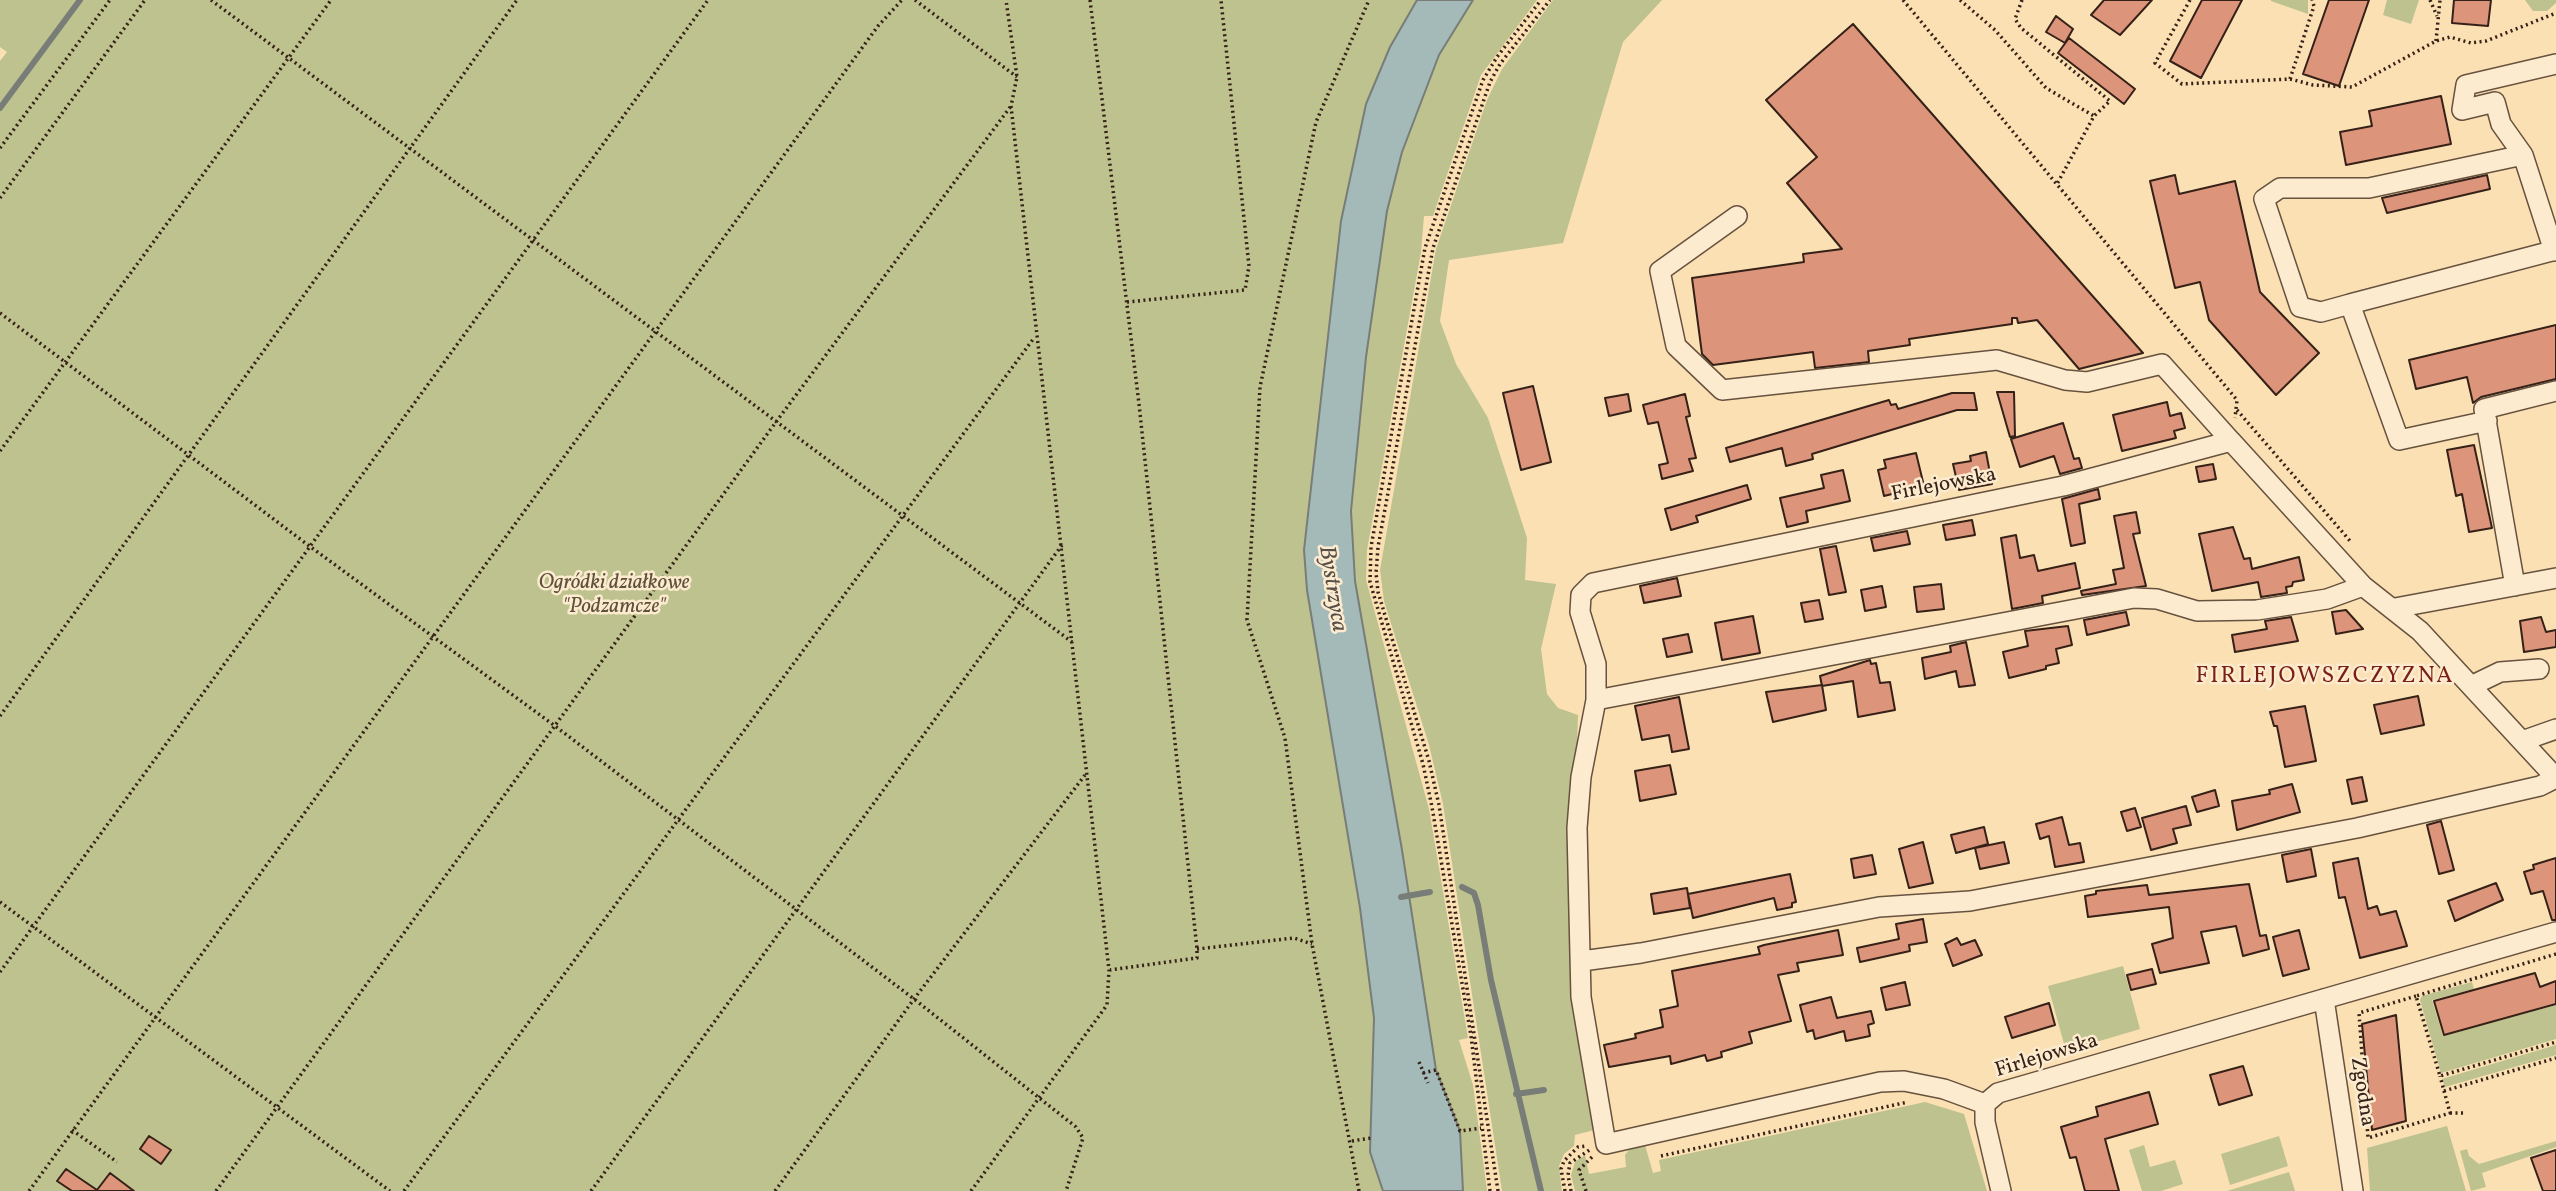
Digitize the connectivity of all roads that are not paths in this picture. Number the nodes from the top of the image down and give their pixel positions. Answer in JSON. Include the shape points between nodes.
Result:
{"nodes":[{"id":1,"x":2556,"y":64,"type":"edge"},
{"id":2,"x":2523,"y":155,"type":"junction"},
{"id":3,"x":1737,"y":216,"type":"dead end"},
{"id":4,"x":2555,"y":250,"type":"edge"},
{"id":5,"x":2350,"y":304,"type":"junction"},
{"id":6,"x":2556,"y":391,"type":"edge"},
{"id":7,"x":2487,"y":421,"type":"junction"},
{"id":8,"x":2231,"y":441,"type":"junction"},
{"id":9,"x":2556,"y":578,"type":"edge"},
{"id":10,"x":2364,"y":586,"type":"junction"},
{"id":11,"x":2515,"y":586,"type":"junction"},
{"id":12,"x":2395,"y":608,"type":"junction"},
{"id":13,"x":2539,"y":669,"type":"dead end"},
{"id":14,"x":2471,"y":686,"type":"junction"},
{"id":15,"x":1596,"y":700,"type":"junction"},
{"id":16,"x":2556,"y":729,"type":"edge"},
{"id":17,"x":2522,"y":741,"type":"junction"},
{"id":18,"x":2556,"y":778,"type":"edge"},
{"id":19,"x":2556,"y":932,"type":"edge"},
{"id":20,"x":1582,"y":961,"type":"junction"},
{"id":21,"x":2324,"y":999,"type":"junction"},
{"id":22,"x":1984,"y":1104,"type":"junction"},
{"id":23,"x":2001,"y":1191,"type":"edge"},
{"id":24,"x":2353,"y":1191,"type":"edge"}],
"edges":[{"from":1,"to":2,"type":"street","via":[[2466,85],[2462,110],[2495,102],[2501,124]]},
{"from":2,"to":4,"type":"street"},
{"from":2,"to":5,"type":"street","via":[[2369,188],[2280,188],[2264,199],[2300,307],[2320,312]]},
{"from":3,"to":8,"type":"street","via":[[1660,271],[1676,346],[1722,390],[1997,360],[2087,382],[2162,364]]},
{"from":4,"to":5,"type":"street"},
{"from":5,"to":7,"type":"street","via":[[2399,440]]},
{"from":6,"to":7,"type":"street","via":[[2484,409]]},
{"from":7,"to":11,"type":"street"},
{"from":8,"to":10,"type":"street"},
{"from":8,"to":15,"type":"street","name":"Firlejowska","via":[[2063,486],[1593,583],[1581,595],[1580,612],[1596,664]]},
{"from":9,"to":11,"type":"street"},
{"from":10,"to":12,"type":"street"},
{"from":10,"to":15,"type":"street","via":[[2327,599],[2257,610],[2197,611],[2157,598],[2134,598]]},
{"from":11,"to":12,"type":"street"},
{"from":12,"to":14,"type":"street"},
{"from":13,"to":14,"type":"street","via":[[2500,672]]},
{"from":14,"to":17,"type":"street"},
{"from":15,"to":20,"type":"street","name":"Firlejowska","via":[[1577,828]]},
{"from":16,"to":17,"type":"street"},
{"from":17,"to":18,"type":"street"},
{"from":18,"to":20,"type":"street","via":[[2540,786],[2357,828],[1970,901],[1879,907]]},
{"from":19,"to":21,"type":"street","name":"Firlejowska"},
{"from":20,"to":22,"type":"street","name":"Firlejowska","via":[[1581,997],[1606,1144],[1880,1082],[1904,1081],[1944,1089]]},
{"from":21,"to":22,"type":"street","name":"Firlejowska","via":[[1998,1093]]},
{"from":21,"to":24,"type":"street","name":"Zgodna"},
{"from":22,"to":23,"type":"street"}]}
